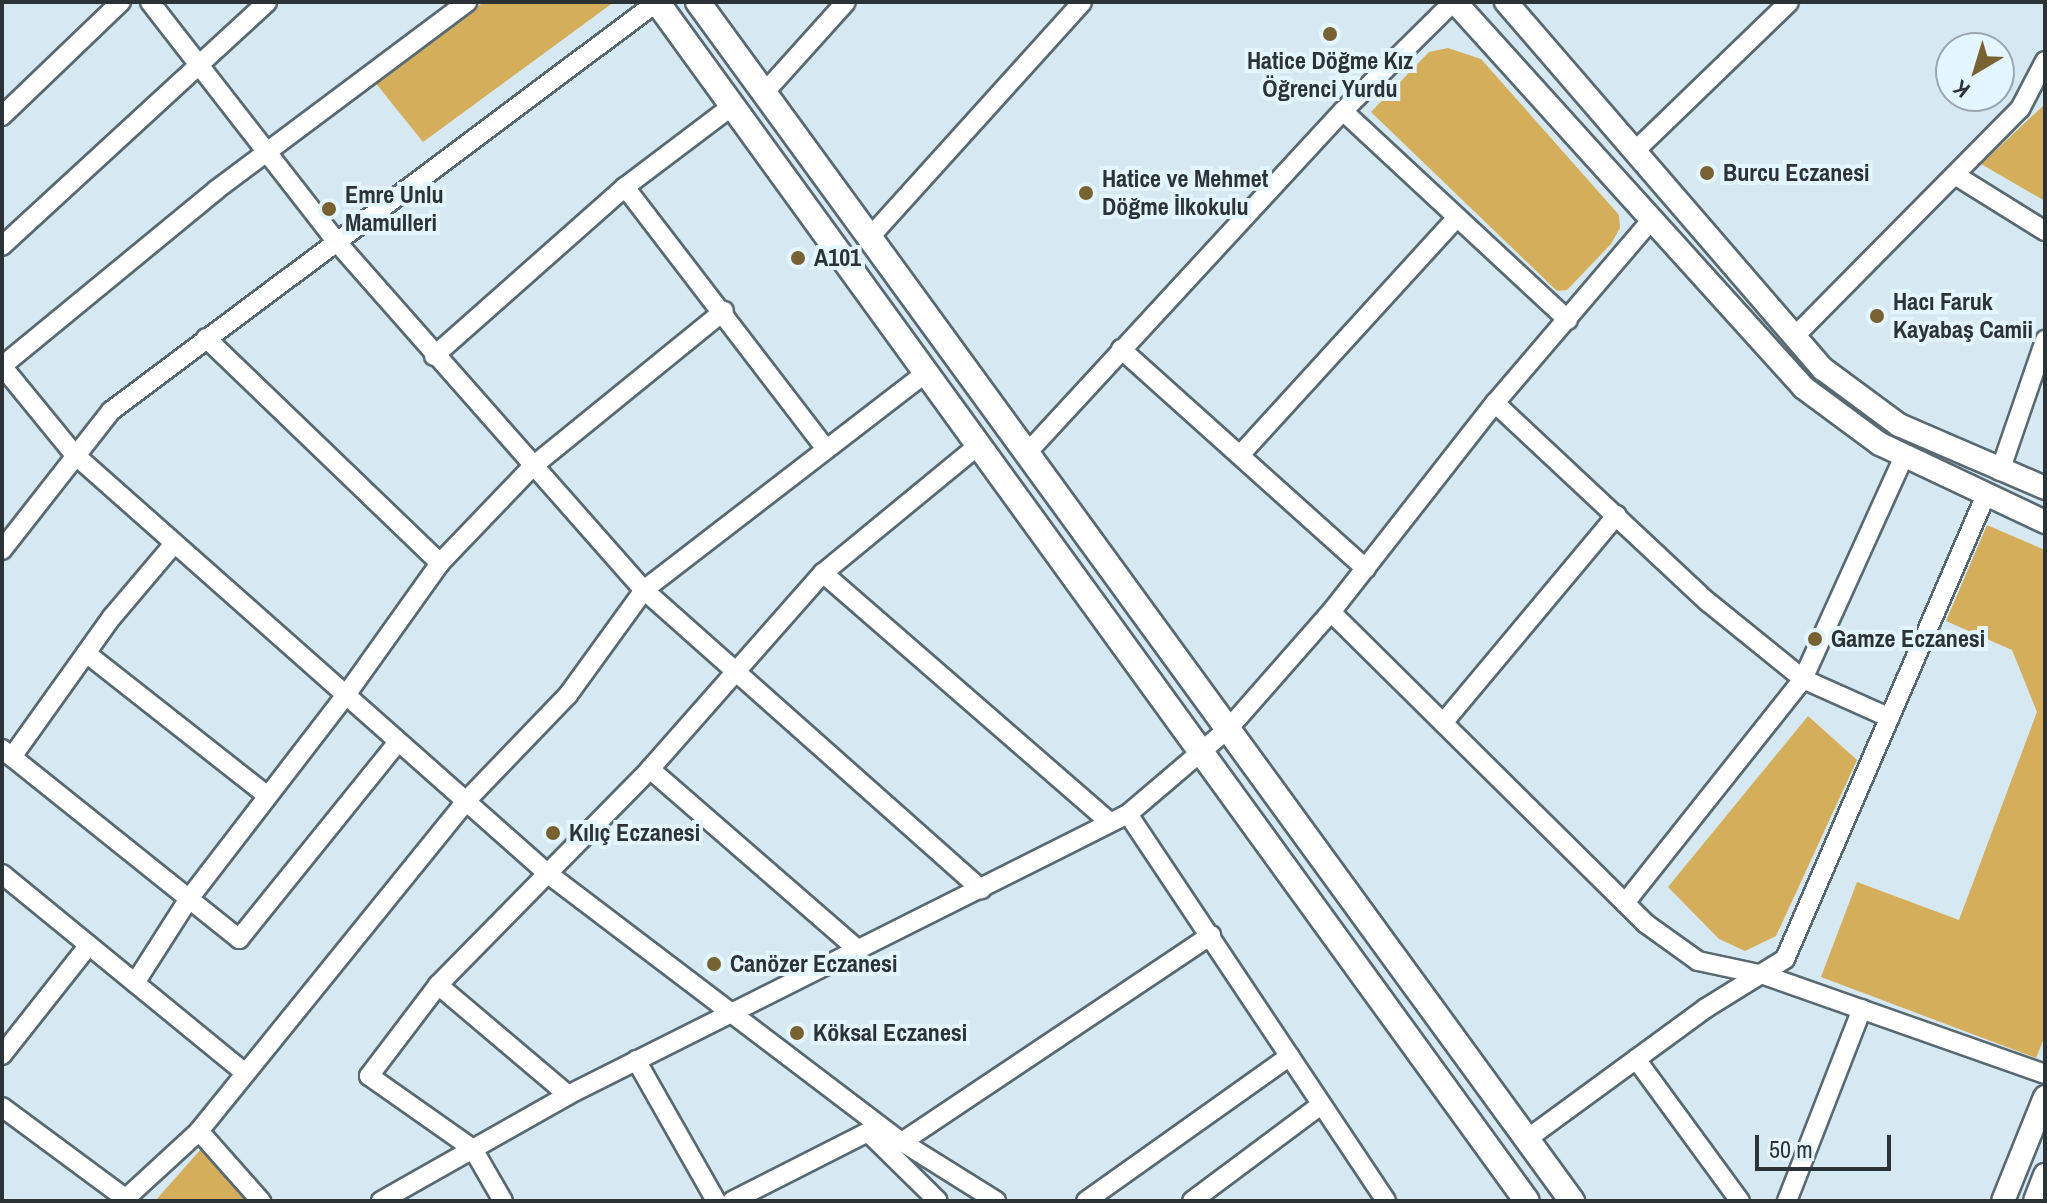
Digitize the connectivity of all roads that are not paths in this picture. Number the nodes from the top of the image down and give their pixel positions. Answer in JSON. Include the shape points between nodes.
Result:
{"nodes":[{"id":1,"x":121,"y":2,"type":"edge"},
{"id":2,"x":150,"y":2,"type":"edge"},
{"id":3,"x":267,"y":2,"type":"edge"},
{"id":4,"x":467,"y":2,"type":"edge"},
{"id":5,"x":657,"y":2,"type":"edge"},
{"id":6,"x":698,"y":2,"type":"edge"},
{"id":7,"x":846,"y":2,"type":"edge"},
{"id":8,"x":1081,"y":2,"type":"edge"},
{"id":9,"x":1454,"y":2,"type":"edge"},
{"id":10,"x":1506,"y":2,"type":"edge"},
{"id":11,"x":1789,"y":2,"type":"edge"},
{"id":12,"x":2045,"y":61,"type":"edge"},
{"id":13,"x":197,"y":65,"type":"junction"},
{"id":14,"x":764,"y":93,"type":"junction"},
{"id":15,"x":732,"y":106,"type":"junction"},
{"id":16,"x":1343,"y":111,"type":"junction"},
{"id":17,"x":2,"y":116,"type":"edge"},
{"id":18,"x":1637,"y":149,"type":"junction"},
{"id":19,"x":264,"y":152,"type":"junction"},
{"id":20,"x":1955,"y":175,"type":"junction"},
{"id":21,"x":625,"y":187,"type":"junction"},
{"id":22,"x":1457,"y":217,"type":"junction"},
{"id":23,"x":1652,"y":219,"type":"junction"},
{"id":24,"x":2045,"y":231,"type":"edge"},
{"id":25,"x":870,"y":237,"type":"junction"},
{"id":26,"x":335,"y":240,"type":"junction"},
{"id":27,"x":2,"y":246,"type":"edge"},
{"id":28,"x":724,"y":311,"type":"junction"},
{"id":29,"x":1568,"y":320,"type":"junction"},
{"id":30,"x":1796,"y":335,"type":"junction"},
{"id":31,"x":206,"y":338,"type":"junction"},
{"id":32,"x":2045,"y":340,"type":"edge"},
{"id":33,"x":1121,"y":349,"type":"junction"},
{"id":34,"x":434,"y":356,"type":"junction"},
{"id":35,"x":3,"y":372,"type":"edge"},
{"id":36,"x":923,"y":375,"type":"junction"},
{"id":37,"x":1495,"y":403,"type":"junction"},
{"id":38,"x":979,"y":445,"type":"junction"},
{"id":39,"x":826,"y":449,"type":"junction"},
{"id":40,"x":1027,"y":453,"type":"junction"},
{"id":41,"x":74,"y":454,"type":"junction"},
{"id":42,"x":1240,"y":455,"type":"junction"},
{"id":43,"x":1904,"y":456,"type":"junction"},
{"id":44,"x":533,"y":466,"type":"junction"},
{"id":45,"x":2000,"y":471,"type":"junction"},
{"id":46,"x":2045,"y":488,"type":"edge"},
{"id":47,"x":1985,"y":497,"type":"junction"},
{"id":48,"x":1617,"y":515,"type":"junction"},
{"id":49,"x":2045,"y":522,"type":"edge"},
{"id":50,"x":174,"y":544,"type":"junction"},
{"id":51,"x":2,"y":550,"type":"edge"},
{"id":52,"x":440,"y":563,"type":"junction"},
{"id":53,"x":1366,"y":569,"type":"junction"},
{"id":54,"x":823,"y":573,"type":"junction"},
{"id":55,"x":644,"y":590,"type":"junction"},
{"id":56,"x":1331,"y":612,"type":"junction"},
{"id":57,"x":86,"y":653,"type":"junction"},
{"id":58,"x":739,"y":673,"type":"junction"},
{"id":59,"x":1803,"y":679,"type":"junction"},
{"id":60,"x":346,"y":695,"type":"junction"},
{"id":61,"x":1890,"y":718,"type":"junction"},
{"id":62,"x":1443,"y":723,"type":"junction"},
{"id":63,"x":1229,"y":728,"type":"junction"},
{"id":64,"x":398,"y":742,"type":"junction"},
{"id":65,"x":1199,"y":749,"type":"junction"},
{"id":66,"x":7,"y":753,"type":"edge"},
{"id":67,"x":650,"y":769,"type":"junction"},
{"id":68,"x":265,"y":794,"type":"junction"},
{"id":69,"x":466,"y":801,"type":"junction"},
{"id":70,"x":1128,"y":814,"type":"junction"},
{"id":71,"x":1108,"y":821,"type":"junction"},
{"id":72,"x":547,"y":873,"type":"junction"},
{"id":73,"x":2,"y":874,"type":"edge"},
{"id":74,"x":981,"y":889,"type":"junction"},
{"id":75,"x":188,"y":900,"type":"junction"},
{"id":76,"x":1625,"y":903,"type":"junction"},
{"id":77,"x":1211,"y":935,"type":"junction"},
{"id":78,"x":89,"y":945,"type":"junction"},
{"id":79,"x":859,"y":951,"type":"junction"},
{"id":80,"x":1764,"y":975,"type":"junction"},
{"id":81,"x":135,"y":983,"type":"junction"},
{"id":82,"x":438,"y":985,"type":"junction"},
{"id":83,"x":1862,"y":1009,"type":"junction"},
{"id":84,"x":729,"y":1013,"type":"junction"},
{"id":85,"x":2,"y":1055,"type":"edge"},
{"id":86,"x":1290,"y":1056,"type":"junction"},
{"id":87,"x":1636,"y":1059,"type":"junction"},
{"id":88,"x":636,"y":1060,"type":"junction"},
{"id":89,"x":245,"y":1073,"type":"junction"},
{"id":90,"x":2045,"y":1074,"type":"edge"},
{"id":91,"x":568,"y":1095,"type":"junction"},
{"id":92,"x":2045,"y":1097,"type":"edge"},
{"id":93,"x":1321,"y":1105,"type":"junction"},
{"id":94,"x":2,"y":1107,"type":"edge"},
{"id":95,"x":199,"y":1131,"type":"junction"},
{"id":96,"x":868,"y":1132,"type":"junction"},
{"id":97,"x":1527,"y":1139,"type":"junction"},
{"id":98,"x":902,"y":1142,"type":"junction"},
{"id":99,"x":473,"y":1149,"type":"junction"},
{"id":100,"x":2045,"y":1175,"type":"edge"},
{"id":101,"x":1519,"y":1198,"type":"edge"},
{"id":102,"x":126,"y":1200,"type":"edge"},
{"id":103,"x":261,"y":1201,"type":"edge"},
{"id":104,"x":381,"y":1201,"type":"edge"},
{"id":105,"x":503,"y":1201,"type":"edge"},
{"id":106,"x":716,"y":1201,"type":"edge"},
{"id":107,"x":732,"y":1201,"type":"edge"},
{"id":108,"x":938,"y":1201,"type":"edge"},
{"id":109,"x":996,"y":1201,"type":"edge"},
{"id":110,"x":1086,"y":1201,"type":"edge"},
{"id":111,"x":1192,"y":1201,"type":"edge"},
{"id":112,"x":1386,"y":1201,"type":"edge"},
{"id":113,"x":1572,"y":1201,"type":"edge"},
{"id":114,"x":1740,"y":1201,"type":"edge"},
{"id":115,"x":1787,"y":1201,"type":"edge"},
{"id":116,"x":2003,"y":1201,"type":"edge"},
{"id":117,"x":2035,"y":1201,"type":"edge"}],
"edges":[{"from":1,"to":17,"type":"street"},
{"from":2,"to":13,"type":"street"},
{"from":3,"to":13,"type":"street"},
{"from":4,"to":19,"type":"street"},
{"from":5,"to":15,"type":"main road"},
{"from":5,"to":26,"type":"street"},
{"from":6,"to":14,"type":"main road"},
{"from":7,"to":14,"type":"street"},
{"from":8,"to":25,"type":"street"},
{"from":9,"to":16,"type":"street"},
{"from":9,"to":23,"type":"street"},
{"from":10,"to":18,"type":"street"},
{"from":11,"to":18,"type":"street"},
{"from":12,"to":20,"type":"street","via":[[2020,109]]},
{"from":13,"to":19,"type":"street"},
{"from":13,"to":27,"type":"street"},
{"from":14,"to":25,"type":"main road"},
{"from":15,"to":21,"type":"street"},
{"from":15,"to":36,"type":"main road"},
{"from":16,"to":22,"type":"street"},
{"from":16,"to":33,"type":"street"},
{"from":18,"to":30,"type":"street"},
{"from":19,"to":26,"type":"street"},
{"from":19,"to":35,"type":"street"},
{"from":20,"to":24,"type":"street"},
{"from":20,"to":30,"type":"street"},
{"from":21,"to":28,"type":"street"},
{"from":21,"to":34,"type":"street"},
{"from":22,"to":29,"type":"street"},
{"from":22,"to":42,"type":"street"},
{"from":23,"to":29,"type":"street"},
{"from":23,"to":43,"type":"street","via":[[1776,363],[1832,411]]},
{"from":25,"to":40,"type":"main road"},
{"from":26,"to":31,"type":"street"},
{"from":26,"to":34,"type":"street"},
{"from":28,"to":39,"type":"street"},
{"from":28,"to":44,"type":"street"},
{"from":29,"to":37,"type":"street"},
{"from":30,"to":45,"type":"street","via":[[1823,369],[1899,425]]},
{"from":31,"to":41,"type":"street","via":[[111,411]]},
{"from":31,"to":52,"type":"street"},
{"from":32,"to":45,"type":"street"},
{"from":33,"to":40,"type":"street"},
{"from":33,"to":42,"type":"street"},
{"from":34,"to":44,"type":"street"},
{"from":35,"to":41,"type":"street"},
{"from":36,"to":38,"type":"main road"},
{"from":36,"to":39,"type":"street"},
{"from":37,"to":48,"type":"street"},
{"from":37,"to":53,"type":"street"},
{"from":38,"to":54,"type":"street"},
{"from":38,"to":65,"type":"main road"},
{"from":39,"to":55,"type":"street"},
{"from":40,"to":63,"type":"main road"},
{"from":41,"to":50,"type":"street"},
{"from":41,"to":51,"type":"street"},
{"from":42,"to":53,"type":"street"},
{"from":43,"to":47,"type":"street"},
{"from":43,"to":59,"type":"street"},
{"from":44,"to":52,"type":"street"},
{"from":44,"to":55,"type":"street"},
{"from":45,"to":46,"type":"street"},
{"from":47,"to":49,"type":"street"},
{"from":47,"to":61,"type":"street"},
{"from":48,"to":59,"type":"street","via":[[1708,602]]},
{"from":48,"to":62,"type":"street"},
{"from":50,"to":57,"type":"street"},
{"from":50,"to":60,"type":"street"},
{"from":52,"to":60,"type":"street"},
{"from":53,"to":56,"type":"street"},
{"from":54,"to":58,"type":"street"},
{"from":54,"to":71,"type":"street"},
{"from":55,"to":58,"type":"street"},
{"from":55,"to":69,"type":"street","via":[[568,695]]},
{"from":56,"to":62,"type":"street"},
{"from":56,"to":63,"type":"street"},
{"from":57,"to":66,"type":"street"},
{"from":57,"to":68,"type":"street"},
{"from":58,"to":67,"type":"street"},
{"from":58,"to":74,"type":"street"},
{"from":59,"to":61,"type":"street"},
{"from":59,"to":76,"type":"street"},
{"from":60,"to":64,"type":"street"},
{"from":60,"to":68,"type":"street"},
{"from":61,"to":80,"type":"street","via":[[1802,928],[1785,959]]},
{"from":62,"to":76,"type":"street"},
{"from":63,"to":65,"type":"street"},
{"from":63,"to":97,"type":"main road"},
{"from":64,"to":69,"type":"street"},
{"from":64,"to":75,"type":"street","via":[[239,939]]},
{"from":65,"to":70,"type":"street"},
{"from":65,"to":101,"type":"main road"},
{"from":66,"to":75,"type":"street"},
{"from":67,"to":72,"type":"street"},
{"from":67,"to":79,"type":"street"},
{"from":68,"to":75,"type":"street"},
{"from":69,"to":72,"type":"street"},
{"from":69,"to":89,"type":"street"},
{"from":70,"to":71,"type":"street"},
{"from":70,"to":77,"type":"street"},
{"from":71,"to":74,"type":"street"},
{"from":72,"to":82,"type":"street"},
{"from":72,"to":84,"type":"street"},
{"from":73,"to":78,"type":"street"},
{"from":74,"to":79,"type":"street"},
{"from":75,"to":81,"type":"street"},
{"from":76,"to":80,"type":"street","via":[[1698,961]]},
{"from":77,"to":86,"type":"street"},
{"from":77,"to":98,"type":"street"},
{"from":78,"to":81,"type":"street"},
{"from":78,"to":85,"type":"street"},
{"from":79,"to":84,"type":"street"},
{"from":80,"to":83,"type":"street"},
{"from":80,"to":87,"type":"street","via":[[1706,1008]]},
{"from":81,"to":89,"type":"street"},
{"from":82,"to":91,"type":"street"},
{"from":82,"to":99,"type":"street","via":[[369,1076]]},
{"from":83,"to":90,"type":"street"},
{"from":83,"to":115,"type":"street"},
{"from":84,"to":88,"type":"street"},
{"from":84,"to":98,"type":"street"},
{"from":86,"to":93,"type":"street"},
{"from":86,"to":110,"type":"street"},
{"from":87,"to":97,"type":"street"},
{"from":87,"to":114,"type":"street"},
{"from":88,"to":91,"type":"street"},
{"from":88,"to":106,"type":"street"},
{"from":89,"to":95,"type":"street"},
{"from":91,"to":99,"type":"street"},
{"from":92,"to":116,"type":"street"},
{"from":93,"to":111,"type":"street"},
{"from":93,"to":112,"type":"street"},
{"from":94,"to":102,"type":"street"},
{"from":95,"to":102,"type":"street"},
{"from":95,"to":103,"type":"street"},
{"from":96,"to":98,"type":"street"},
{"from":96,"to":107,"type":"street"},
{"from":96,"to":108,"type":"street"},
{"from":97,"to":113,"type":"main road"},
{"from":98,"to":109,"type":"street"},
{"from":99,"to":104,"type":"street"},
{"from":99,"to":105,"type":"street"},
{"from":100,"to":117,"type":"street"}]}
